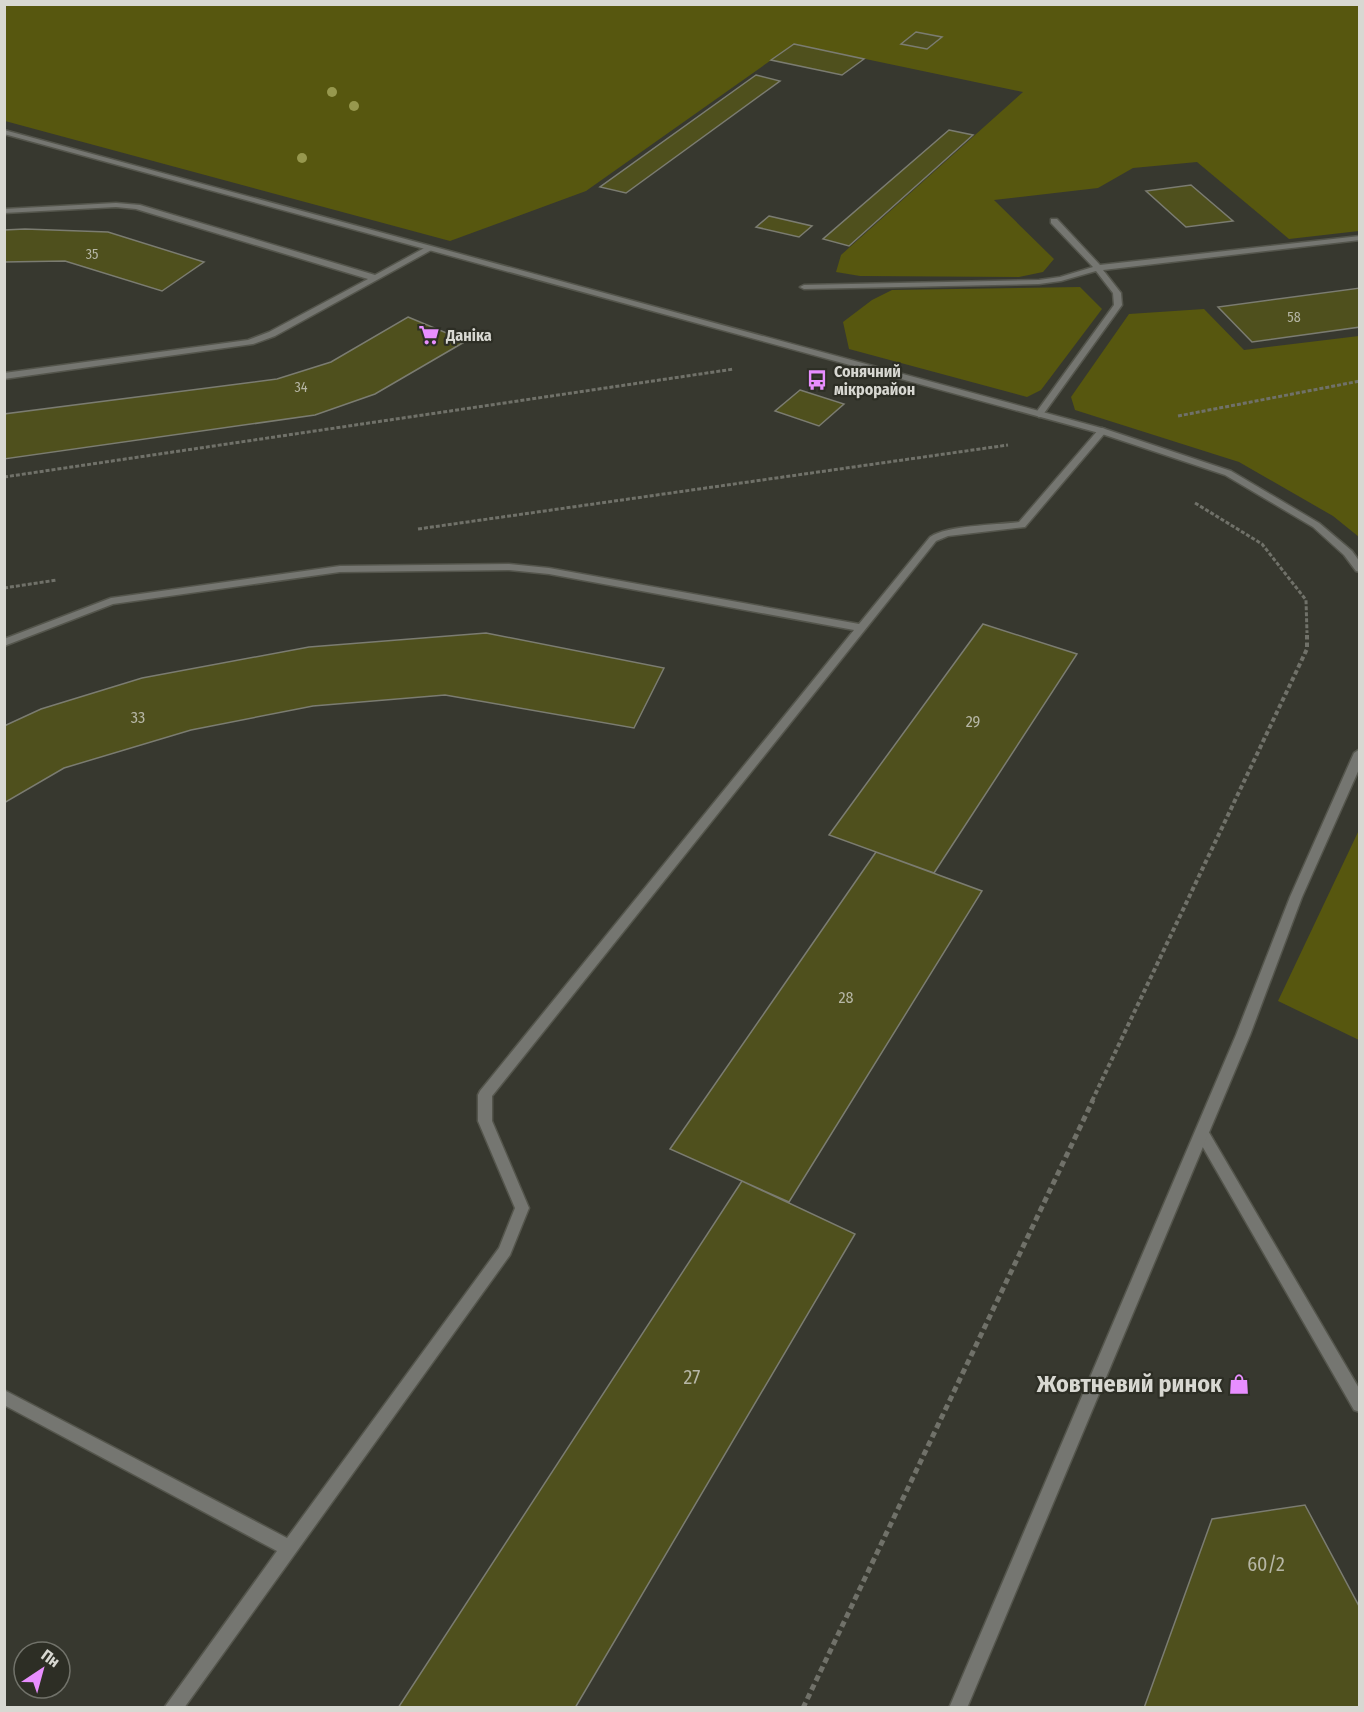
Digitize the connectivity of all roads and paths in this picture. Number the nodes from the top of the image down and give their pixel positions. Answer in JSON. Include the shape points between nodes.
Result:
{"nodes":[{"id":1,"x":4,"y":132,"type":"edge"},
{"id":2,"x":4,"y":211,"type":"edge"},
{"id":3,"x":1054,"y":221,"type":"dead end"},
{"id":4,"x":1359,"y":238,"type":"edge"},
{"id":5,"x":431,"y":248,"type":"junction"},
{"id":6,"x":1098,"y":268,"type":"junction"},
{"id":7,"x":375,"y":278,"type":"junction"},
{"id":8,"x":804,"y":287,"type":"dead end"},
{"id":9,"x":742,"y":368,"type":"dead end"},
{"id":10,"x":4,"y":376,"type":"edge"},
{"id":11,"x":1359,"y":381,"type":"edge"},
{"id":12,"x":1039,"y":414,"type":"junction"},
{"id":13,"x":1172,"y":417,"type":"dead end"},
{"id":14,"x":1102,"y":431,"type":"junction"},
{"id":15,"x":1009,"y":444,"type":"dead end"},
{"id":16,"x":4,"y":477,"type":"edge"},
{"id":17,"x":1191,"y":501,"type":"dead end"},
{"id":18,"x":418,"y":529,"type":"dead end"},
{"id":19,"x":1359,"y":569,"type":"edge"},
{"id":20,"x":64,"y":579,"type":"dead end"},
{"id":21,"x":4,"y":588,"type":"edge"},
{"id":22,"x":861,"y":628,"type":"junction"},
{"id":23,"x":4,"y":643,"type":"edge"},
{"id":24,"x":1359,"y":753,"type":"edge"},
{"id":25,"x":1202,"y":1133,"type":"junction"},
{"id":26,"x":4,"y":1397,"type":"edge"},
{"id":27,"x":1359,"y":1405,"type":"edge"},
{"id":28,"x":289,"y":1548,"type":"junction"},
{"id":29,"x":173,"y":1707,"type":"edge"},
{"id":30,"x":803,"y":1707,"type":"edge"},
{"id":31,"x":958,"y":1707,"type":"edge"}],
"edges":[{"from":1,"to":5,"type":"street"},
{"from":2,"to":7,"type":"street","via":[[137,207]]},
{"from":3,"to":6,"type":"street"},
{"from":4,"to":6,"type":"street"},
{"from":5,"to":7,"type":"street"},
{"from":5,"to":12,"type":"street"},
{"from":6,"to":8,"type":"street","via":[[1039,282]]},
{"from":6,"to":12,"type":"street","via":[[1117,292],[1118,305]]},
{"from":7,"to":10,"type":"street","via":[[250,342]]},
{"from":9,"to":16,"type":"path"},
{"from":11,"to":13,"type":"path"},
{"from":12,"to":14,"type":"street"},
{"from":14,"to":19,"type":"street","via":[[1228,473],[1316,525],[1348,553]]},
{"from":14,"to":22,"type":"street","via":[[1023,525],[948,533],[933,539]]},
{"from":15,"to":18,"type":"path"},
{"from":17,"to":30,"type":"path","via":[[1262,544],[1306,600],[1307,649]]},
{"from":20,"to":21,"type":"path"},
{"from":22,"to":23,"type":"street","via":[[549,571],[509,567],[340,569],[111,602]]},
{"from":22,"to":28,"type":"street","via":[[485,1095],[485,1121],[522,1208],[505,1251]]},
{"from":24,"to":25,"type":"street","via":[[1296,897]]},
{"from":25,"to":27,"type":"street"},
{"from":25,"to":31,"type":"street"},
{"from":26,"to":28,"type":"street"},
{"from":28,"to":29,"type":"street"}]}
